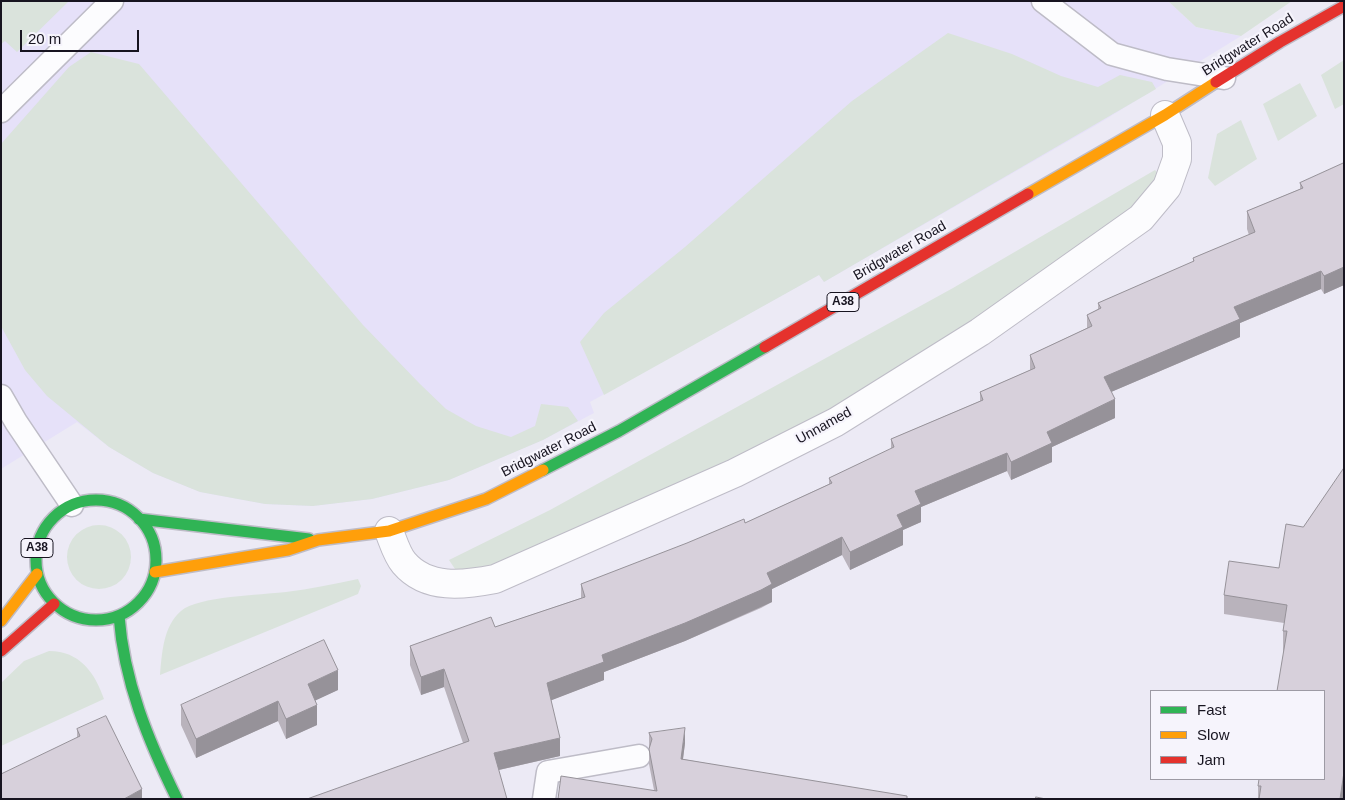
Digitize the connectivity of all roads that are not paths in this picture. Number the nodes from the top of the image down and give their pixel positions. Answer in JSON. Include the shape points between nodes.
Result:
{"nodes":[{"id":1,"x":112,"y":1,"type":"edge"},
{"id":2,"x":1043,"y":1,"type":"edge"},
{"id":3,"x":1344,"y":6,"type":"edge"},
{"id":4,"x":1224,"y":78,"type":"junction"},
{"id":5,"x":1,"y":111,"type":"edge"},
{"id":6,"x":1164,"y":115,"type":"junction"},
{"id":7,"x":1,"y":396,"type":"edge"},
{"id":8,"x":72,"y":505,"type":"junction"},
{"id":9,"x":139,"y":519,"type":"junction"},
{"id":10,"x":389,"y":531,"type":"junction"},
{"id":11,"x":318,"y":540,"type":"junction"},
{"id":12,"x":155,"y":572,"type":"junction"},
{"id":13,"x":37,"y":574,"type":"junction"},
{"id":14,"x":54,"y":604,"type":"junction"},
{"id":15,"x":119,"y":616,"type":"junction"},
{"id":16,"x":1,"y":621,"type":"edge"},
{"id":17,"x":1,"y":651,"type":"edge"},
{"id":18,"x":639,"y":756,"type":"dead end"},
{"id":19,"x":177,"y":799,"type":"edge"},
{"id":20,"x":544,"y":799,"type":"edge"}],
"edges":[{"from":1,"to":5,"type":"lane"},
{"from":2,"to":4,"type":"lane","via":[[1112,54],[1167,69]]},
{"from":3,"to":4,"type":"main road","name":"Bridgwater Road","number":"A38"},
{"from":4,"to":6,"type":"main road","name":"Bridgwater Road","number":"A38"},
{"from":6,"to":10,"type":"main road","name":"Bridgwater Road","number":"A38","via":[[619,431],[486,499]]},
{"from":6,"to":10,"type":"street","name":"Unnamed","via":[[1177,142],[1177,159],[1167,187],[1141,218],[980,332],[836,422],[736,473],[495,579],[450,584],[418,576],[403,562]]},
{"from":7,"to":8,"type":"lane"},
{"from":8,"to":9,"type":"main road","number":"A38","via":[[96,500],[111,503]]},
{"from":8,"to":13,"type":"main road","number":"A38","via":[[54,516],[42,533],[36,553]]},
{"from":9,"to":11,"type":"main road","name":"Bridgwater Road","number":"A38"},
{"from":9,"to":12,"type":"main road","number":"A38","via":[[152,539],[157,555]]},
{"from":10,"to":11,"type":"main road","name":"Bridgwater Road","number":"A38"},
{"from":11,"to":12,"type":"main road","name":"Bridgwater Road","number":"A38","via":[[288,550]]},
{"from":12,"to":15,"type":"main road","number":"A38","via":[[151,585],[138,603]]},
{"from":13,"to":14,"type":"main road","number":"A38"},
{"from":13,"to":16,"type":"main road","number":"A38"},
{"from":14,"to":15,"type":"main road","number":"A38","via":[[74,617],[97,621]]},
{"from":14,"to":17,"type":"main road"},
{"from":15,"to":19,"type":"main road","via":[[120,641],[130,690]]},
{"from":18,"to":20,"type":"lane","via":[[548,772]]}]}
